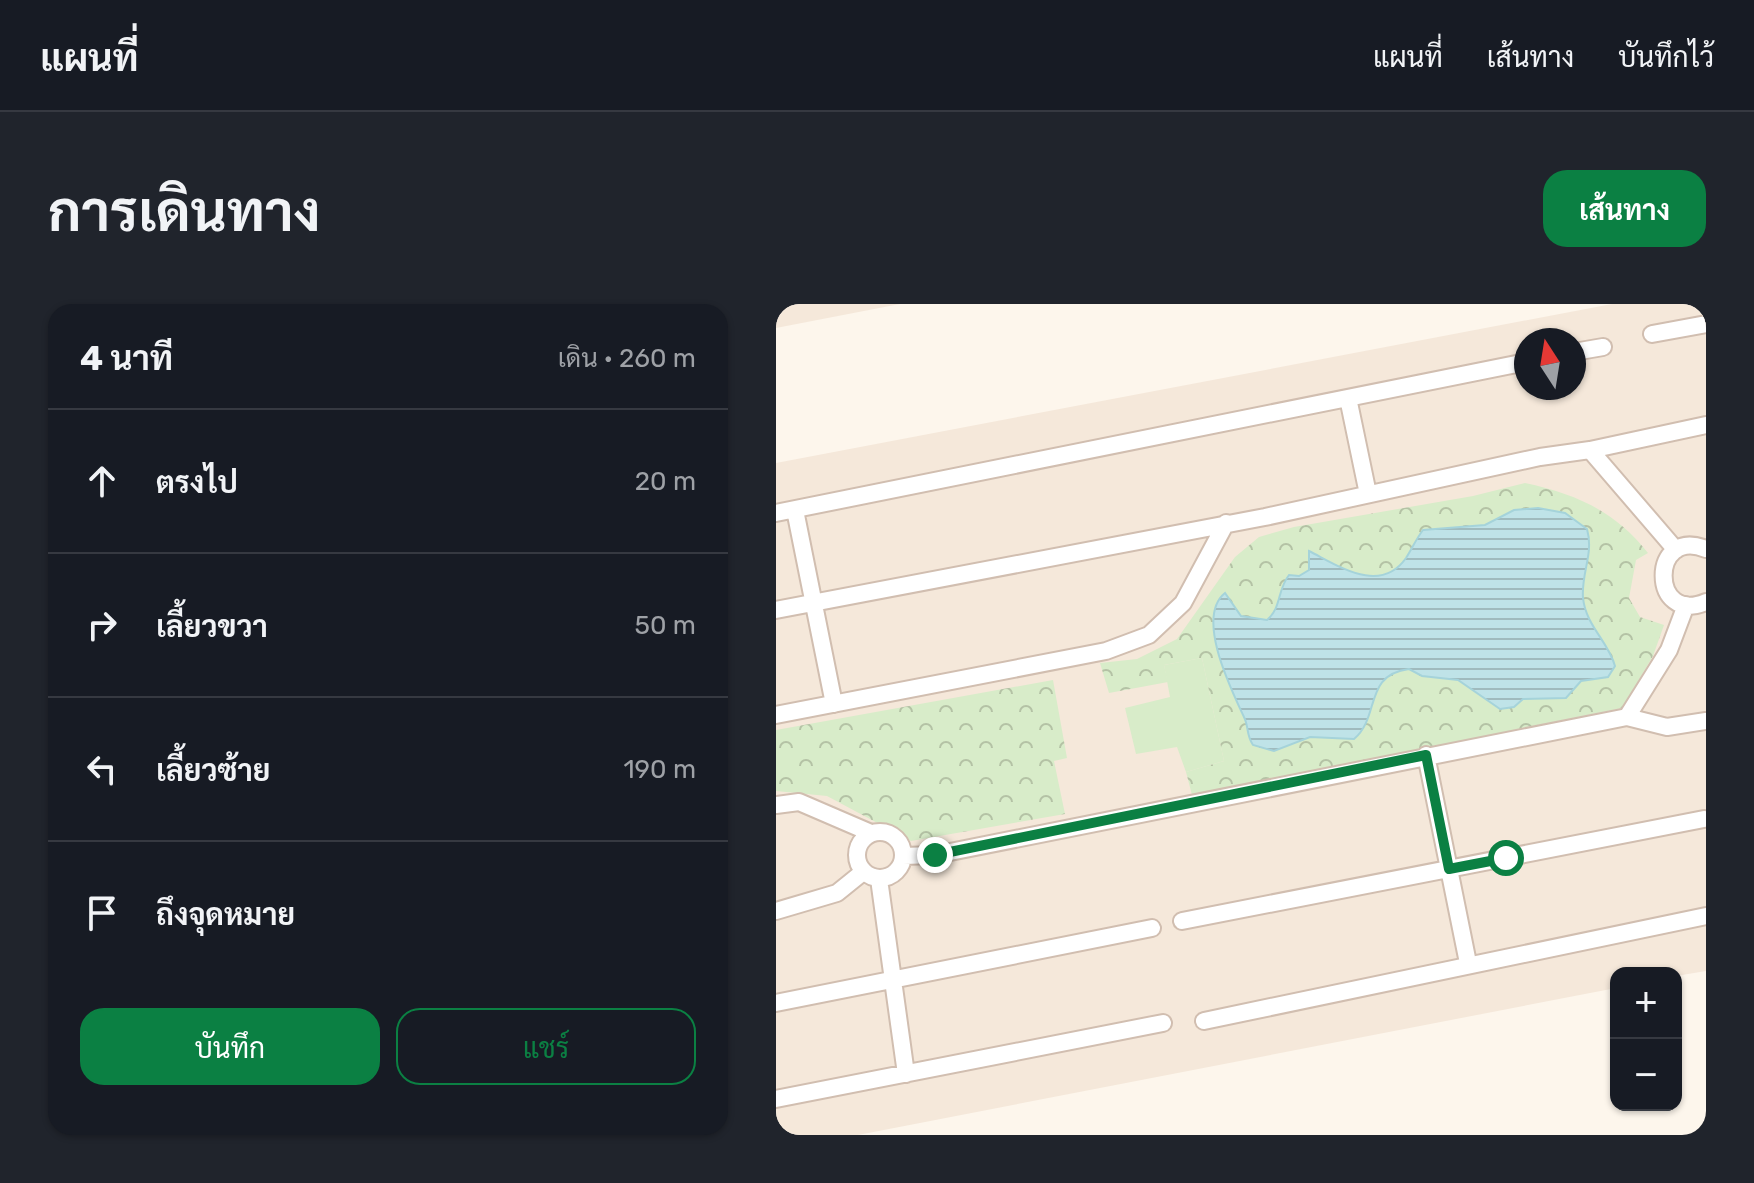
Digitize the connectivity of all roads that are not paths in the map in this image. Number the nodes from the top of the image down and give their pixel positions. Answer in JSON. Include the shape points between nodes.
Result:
{"nodes":[{"id":1,"x":1706,"y":324,"type":"edge"},
{"id":2,"x":1652,"y":334,"type":"dead end"},
{"id":3,"x":1603,"y":347,"type":"dead end"},
{"id":4,"x":1586,"y":350,"type":"edge"},
{"id":5,"x":1514,"y":364,"type":"edge"},
{"id":6,"x":1348,"y":398,"type":"junction"},
{"id":7,"x":1706,"y":425,"type":"edge"},
{"id":8,"x":1590,"y":450,"type":"junction"},
{"id":9,"x":1368,"y":494,"type":"junction"},
{"id":10,"x":795,"y":510,"type":"junction"},
{"id":11,"x":776,"y":513,"type":"edge"},
{"id":12,"x":1226,"y":523,"type":"junction"},
{"id":13,"x":1706,"y":549,"type":"edge"},
{"id":14,"x":1676,"y":550,"type":"junction"},
{"id":15,"x":814,"y":602,"type":"junction"},
{"id":16,"x":1706,"y":602,"type":"edge"},
{"id":17,"x":1686,"y":605,"type":"junction"},
{"id":18,"x":776,"y":610,"type":"edge"},
{"id":19,"x":834,"y":704,"type":"junction"},
{"id":20,"x":776,"y":715,"type":"edge"},
{"id":21,"x":1627,"y":717,"type":"junction"},
{"id":22,"x":1706,"y":721,"type":"edge"},
{"id":23,"x":1426,"y":755,"type":"junction"},
{"id":24,"x":776,"y":805,"type":"edge"},
{"id":25,"x":1704,"y":819,"type":"edge"},
{"id":26,"x":871,"y":833,"type":"junction"},
{"id":27,"x":903,"y":856,"type":"junction"},
{"id":28,"x":1449,"y":869,"type":"junction"},
{"id":29,"x":863,"y":872,"type":"junction"},
{"id":30,"x":879,"y":879,"type":"junction"},
{"id":31,"x":776,"y":911,"type":"edge"},
{"id":32,"x":1706,"y":916,"type":"edge"},
{"id":33,"x":1182,"y":921,"type":"dead end"},
{"id":34,"x":1152,"y":928,"type":"dead end"},
{"id":35,"x":1468,"y":963,"type":"junction"},
{"id":36,"x":890,"y":980,"type":"junction"},
{"id":37,"x":776,"y":1003,"type":"edge"},
{"id":38,"x":1204,"y":1021,"type":"dead end"},
{"id":39,"x":1163,"y":1023,"type":"dead end"},
{"id":40,"x":906,"y":1074,"type":"junction"},
{"id":41,"x":776,"y":1099,"type":"edge"}],
"edges":[{"from":1,"to":2,"type":"street"},
{"from":3,"to":4,"type":"street"},
{"from":5,"to":6,"type":"street"},
{"from":6,"to":9,"type":"street"},
{"from":6,"to":10,"type":"street"},
{"from":7,"to":8,"type":"street"},
{"from":8,"to":9,"type":"street"},
{"from":8,"to":14,"type":"street"},
{"from":9,"to":12,"type":"street"},
{"from":10,"to":11,"type":"street"},
{"from":10,"to":15,"type":"street"},
{"from":12,"to":15,"type":"street"},
{"from":12,"to":19,"type":"street","via":[[1183,603],[1149,635],[1106,651]]},
{"from":13,"to":14,"type":"street"},
{"from":14,"to":17,"type":"street","via":[[1662,570],[1663,582],[1676,601]]},
{"from":15,"to":18,"type":"street"},
{"from":15,"to":19,"type":"street"},
{"from":16,"to":17,"type":"street"},
{"from":17,"to":21,"type":"street","via":[[1669,650]]},
{"from":19,"to":20,"type":"street"},
{"from":21,"to":22,"type":"street","via":[[1667,727]]},
{"from":21,"to":23,"type":"street"},
{"from":23,"to":27,"type":"street","via":[[935,855]]},
{"from":23,"to":28,"type":"street"},
{"from":24,"to":26,"type":"street","via":[[799,802]]},
{"from":25,"to":28,"type":"street"},
{"from":26,"to":27,"type":"street","via":[[884,832],[900,842]]},
{"from":26,"to":29,"type":"street","via":[[860,842],[856,855]]},
{"from":27,"to":30,"type":"street","via":[[891,876]]},
{"from":28,"to":33,"type":"street"},
{"from":28,"to":35,"type":"street"},
{"from":29,"to":30,"type":"street"},
{"from":29,"to":31,"type":"street","via":[[837,893]]},
{"from":30,"to":36,"type":"street"},
{"from":32,"to":35,"type":"street"},
{"from":34,"to":36,"type":"street"},
{"from":35,"to":38,"type":"street"},
{"from":36,"to":37,"type":"street"},
{"from":36,"to":40,"type":"street"},
{"from":39,"to":40,"type":"street"},
{"from":40,"to":41,"type":"street"}]}
